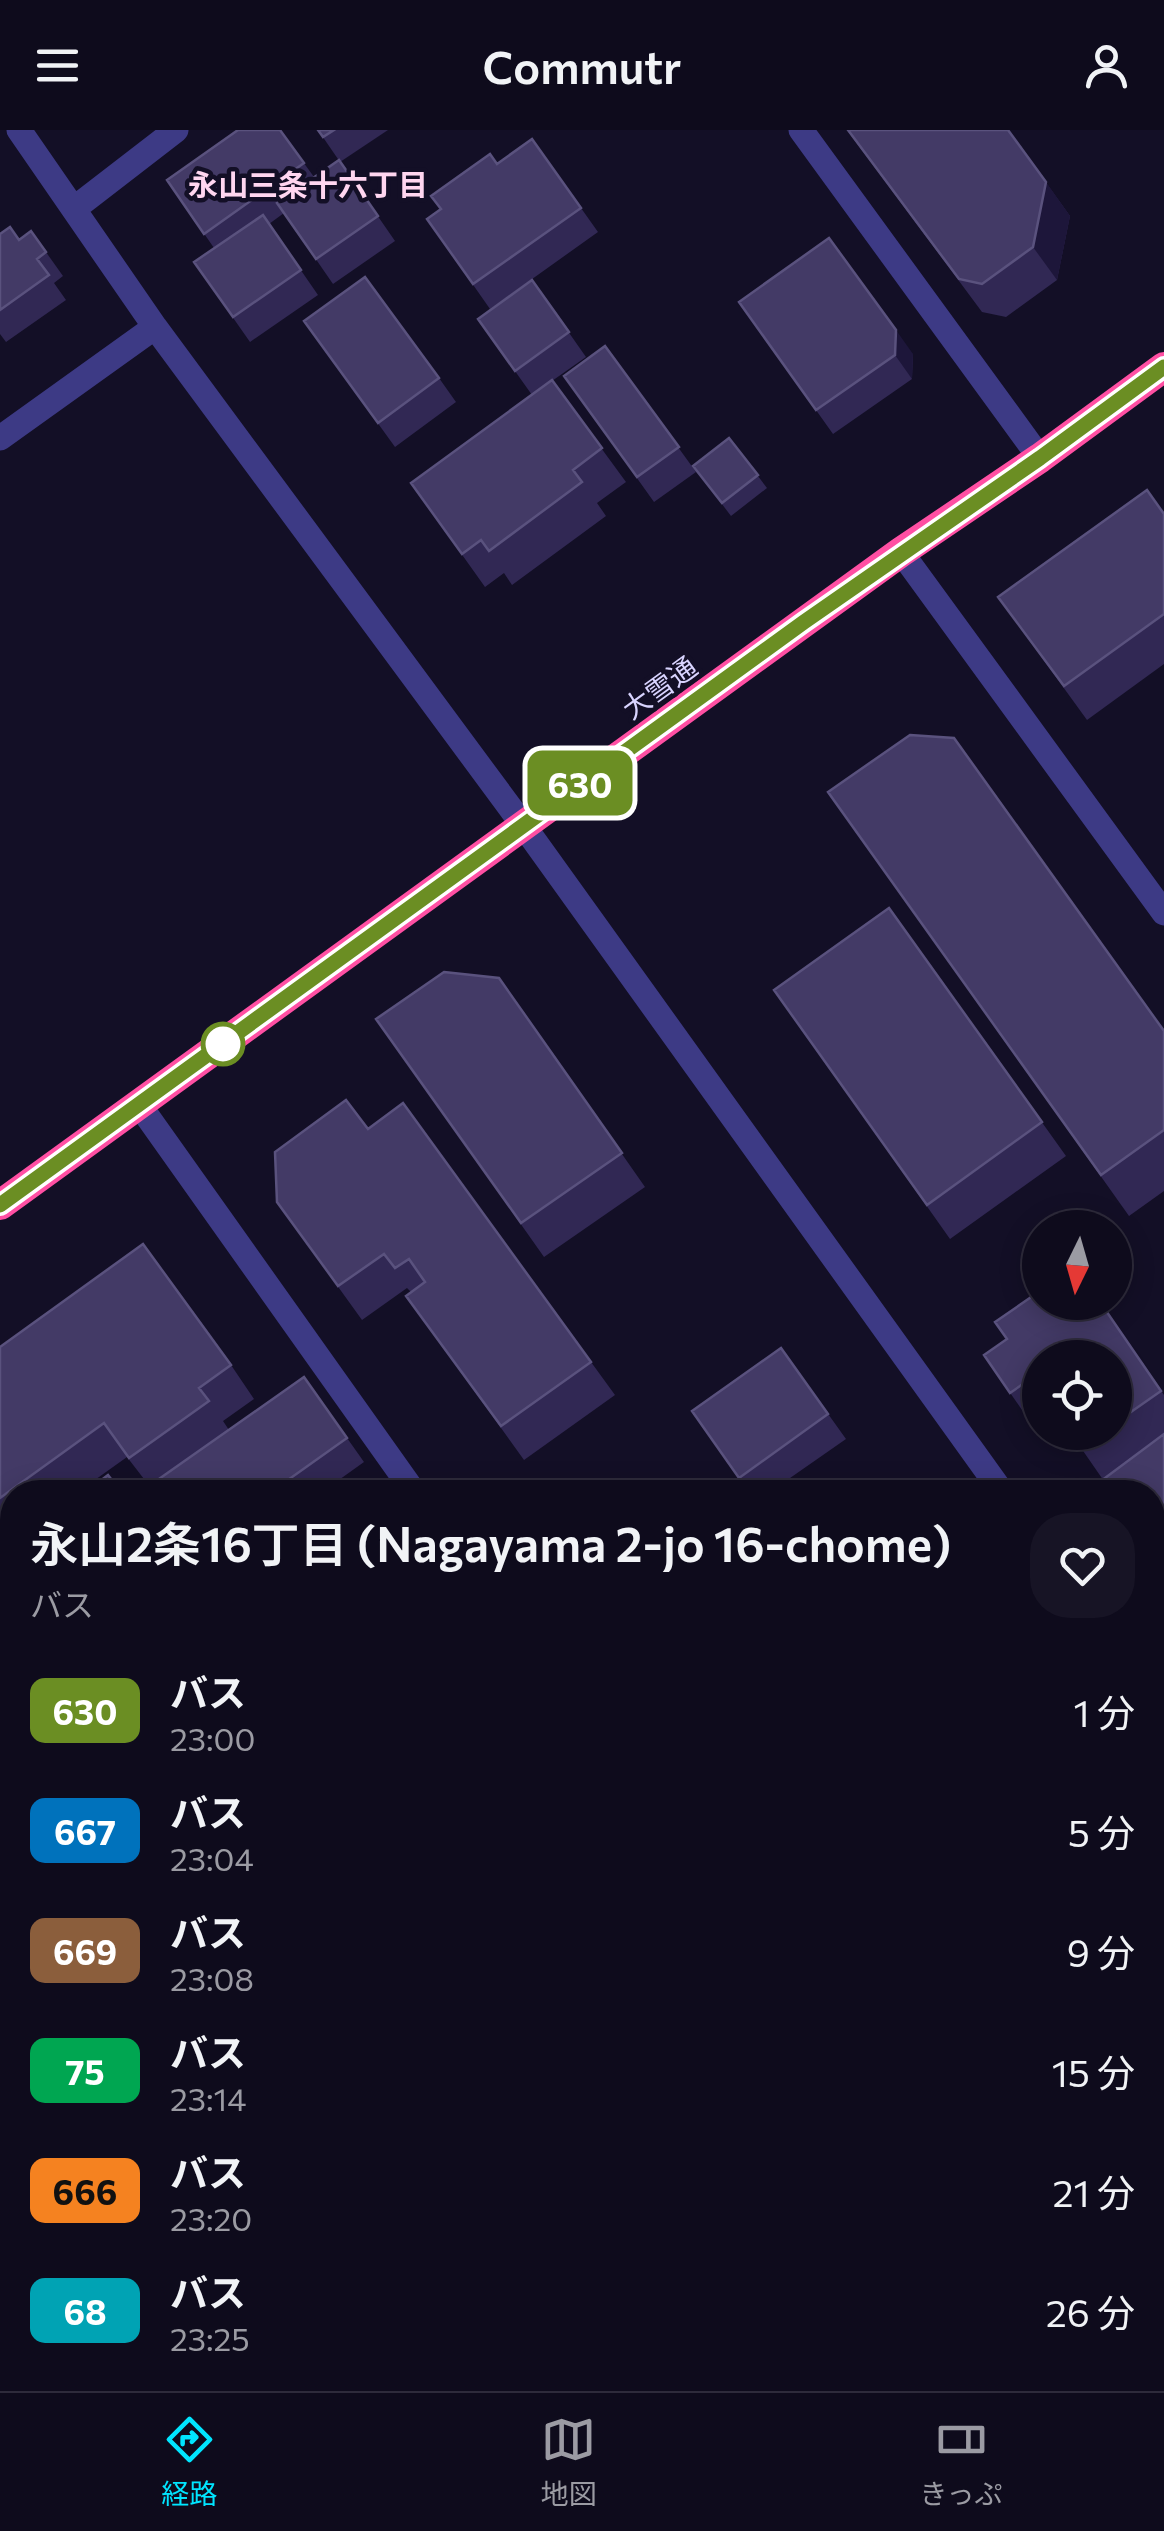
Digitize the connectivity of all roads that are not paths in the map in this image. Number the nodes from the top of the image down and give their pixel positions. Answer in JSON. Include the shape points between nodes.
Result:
{"nodes":[{"id":1,"x":19,"y":130,"type":"edge"},
{"id":2,"x":176,"y":130,"type":"edge"},
{"id":3,"x":801,"y":130,"type":"edge"},
{"id":4,"x":75,"y":208,"type":"junction"},
{"id":5,"x":156,"y":327,"type":"junction"},
{"id":6,"x":1164,"y":367,"type":"edge"},
{"id":7,"x":0,"y":438,"type":"edge"},
{"id":8,"x":1040,"y":458,"type":"junction"},
{"id":9,"x":901,"y":552,"type":"junction"},
{"id":10,"x":523,"y":825,"type":"junction"},
{"id":11,"x":1164,"y":913,"type":"edge"},
{"id":12,"x":140,"y":1106,"type":"junction"},
{"id":13,"x":0,"y":1205,"type":"edge"},
{"id":14,"x":405,"y":1480,"type":"edge"},
{"id":15,"x":993,"y":1480,"type":"edge"}],
"edges":[{"from":1,"to":4,"type":"street"},
{"from":2,"to":4,"type":"street"},
{"from":3,"to":8,"type":"street"},
{"from":4,"to":5,"type":"street"},
{"from":5,"to":7,"type":"street"},
{"from":5,"to":10,"type":"street"},
{"from":6,"to":8,"type":"highway","name":"大雪通"},
{"from":8,"to":9,"type":"highway","name":"大雪通"},
{"from":9,"to":10,"type":"highway","name":"大雪通"},
{"from":9,"to":11,"type":"street"},
{"from":10,"to":12,"type":"highway","name":"大雪通"},
{"from":10,"to":15,"type":"street"},
{"from":12,"to":13,"type":"highway","name":"大雪通"},
{"from":12,"to":14,"type":"street"}]}
